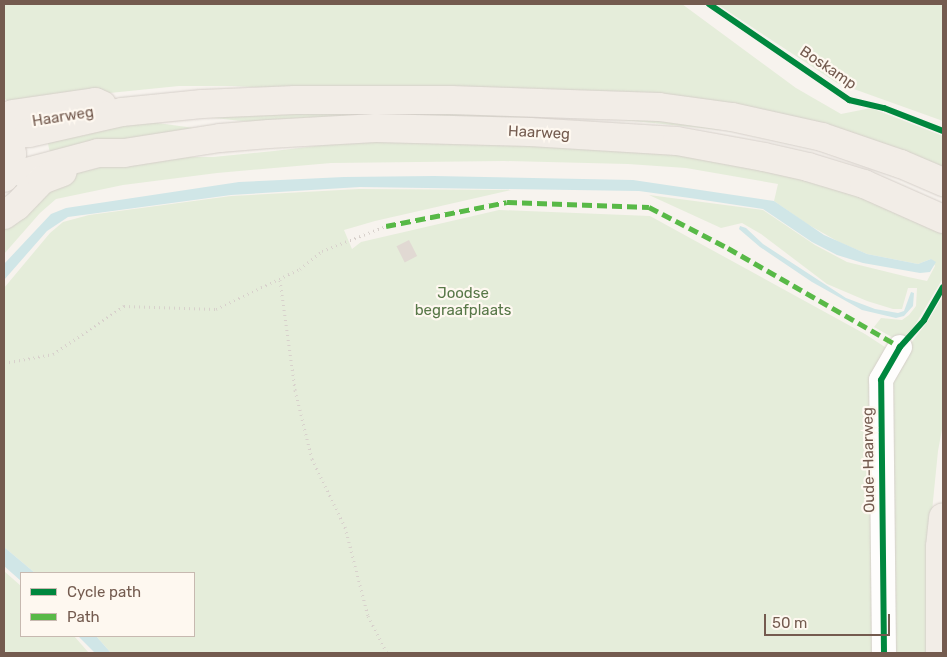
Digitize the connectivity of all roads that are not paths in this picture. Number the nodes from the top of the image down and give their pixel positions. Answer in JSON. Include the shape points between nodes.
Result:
{"nodes":[{"id":1,"x":10,"y":125,"type":"edge"},
{"id":2,"x":943,"y":182,"type":"edge"},
{"id":3,"x":15,"y":185,"type":"edge"},
{"id":4,"x":4,"y":215,"type":"edge"},
{"id":5,"x":943,"y":219,"type":"edge"},
{"id":6,"x":900,"y":348,"type":"dead end"},
{"id":7,"x":943,"y":516,"type":"edge"},
{"id":8,"x":884,"y":653,"type":"edge"},
{"id":9,"x":940,"y":653,"type":"edge"}],
"edges":[{"from":1,"to":2,"type":"main road","name":"Haarweg","via":[[202,104],[295,100],[451,100],[659,107],[732,117],[822,137]]},
{"from":1,"to":3,"type":"main road","via":[[26,160]]},
{"from":3,"to":4,"type":"main road","name":"Haarweg","via":[[17,206]]},
{"from":3,"to":5,"type":"main road","name":"Haarweg","via":[[42,180],[124,153],[220,138],[376,128],[530,132],[677,141],[808,166],[864,184]]},
{"from":6,"to":8,"type":"street","name":"Oude-Haarweg","via":[[880,380]]},
{"from":7,"to":9,"type":"main road"}]}
